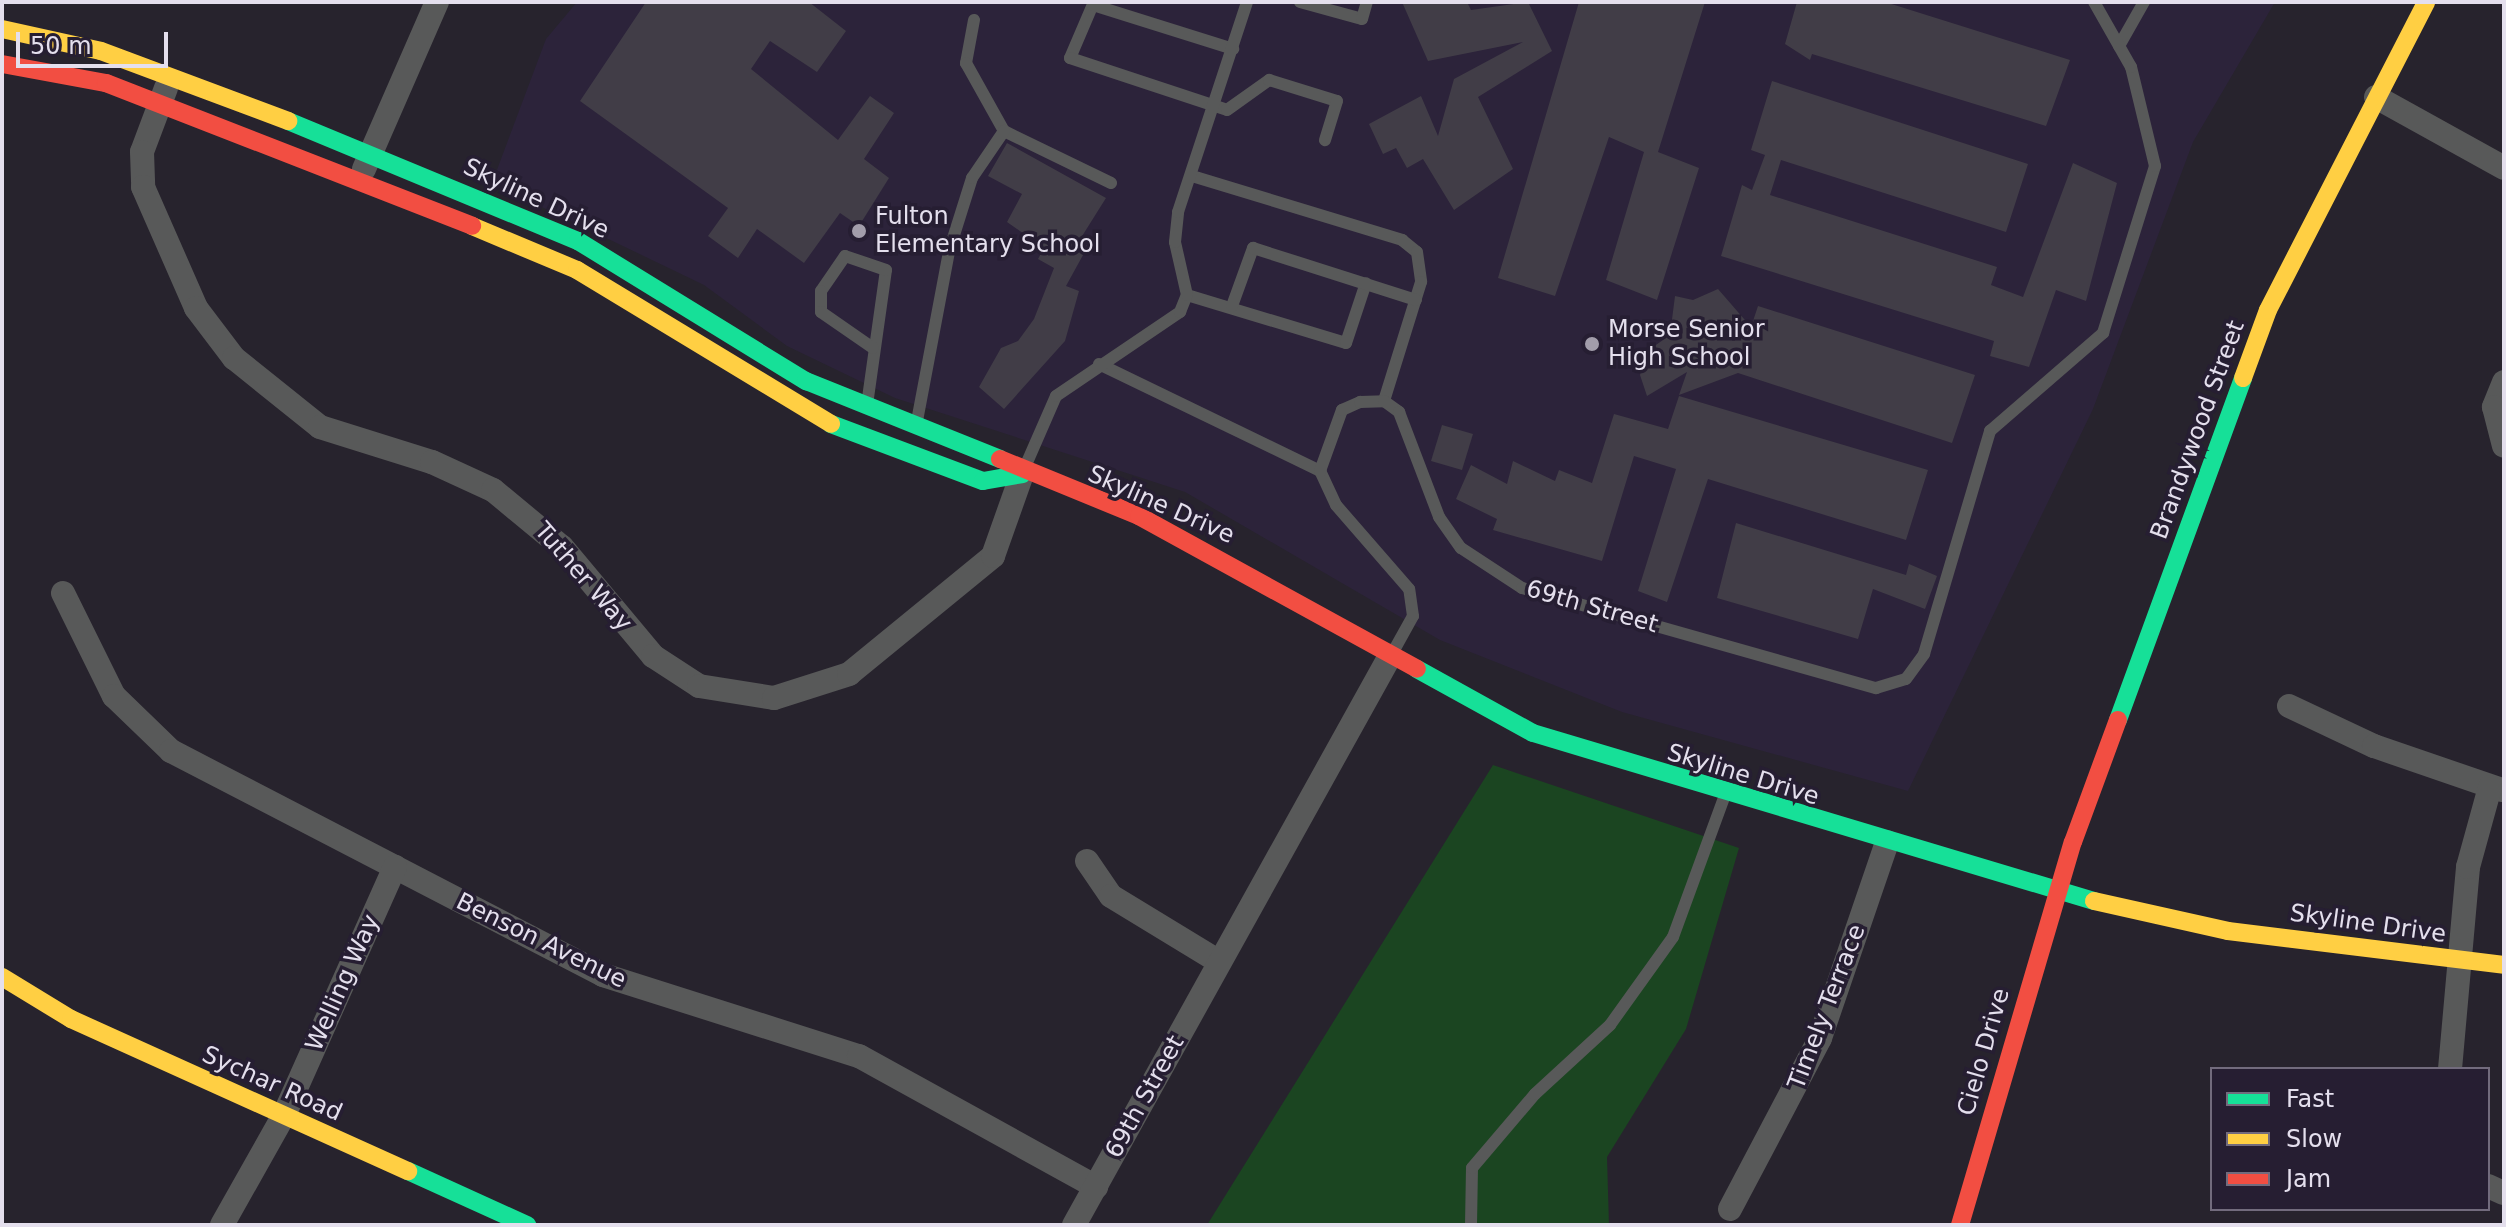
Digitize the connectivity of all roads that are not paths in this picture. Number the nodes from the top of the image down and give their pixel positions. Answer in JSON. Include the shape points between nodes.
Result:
{"nodes":[{"id":1,"x":437,"y":2,"type":"edge"},
{"id":2,"x":1247,"y":2,"type":"edge"},
{"id":3,"x":1300,"y":2,"type":"edge"},
{"id":4,"x":1367,"y":2,"type":"edge"},
{"id":5,"x":2094,"y":2,"type":"edge"},
{"id":6,"x":2144,"y":2,"type":"edge"},
{"id":7,"x":2426,"y":2,"type":"edge"},
{"id":8,"x":1094,"y":4,"type":"edge"},
{"id":9,"x":974,"y":20,"type":"dead end"},
{"id":10,"x":2,"y":29,"type":"edge"},
{"id":11,"x":2119,"y":46,"type":"junction"},
{"id":12,"x":1233,"y":49,"type":"junction"},
{"id":13,"x":2,"y":64,"type":"edge"},
{"id":14,"x":172,"y":75,"type":"junction"},
{"id":15,"x":2376,"y":97,"type":"junction"},
{"id":16,"x":161,"y":101,"type":"junction"},
{"id":17,"x":1217,"y":106,"type":"junction"},
{"id":18,"x":1004,"y":131,"type":"junction"},
{"id":19,"x":1325,"y":140,"type":"dead end"},
{"id":20,"x":371,"y":153,"type":"junction"},
{"id":21,"x":2504,"y":168,"type":"edge"},
{"id":22,"x":1192,"y":176,"type":"junction"},
{"id":23,"x":360,"y":178,"type":"junction"},
{"id":24,"x":1111,"y":183,"type":"dead end"},
{"id":25,"x":1366,"y":283,"type":"junction"},
{"id":26,"x":1187,"y":295,"type":"junction"},
{"id":27,"x":1416,"y":300,"type":"junction"},
{"id":28,"x":1232,"y":306,"type":"junction"},
{"id":29,"x":873,"y":348,"type":"junction"},
{"id":30,"x":1099,"y":364,"type":"junction"},
{"id":31,"x":2504,"y":382,"type":"edge"},
{"id":32,"x":1384,"y":401,"type":"junction"},
{"id":33,"x":867,"y":406,"type":"junction"},
{"id":34,"x":917,"y":425,"type":"junction"},
{"id":35,"x":2504,"y":446,"type":"edge"},
{"id":36,"x":1320,"y":471,"type":"junction"},
{"id":37,"x":1022,"y":474,"type":"junction"},
{"id":38,"x":63,"y":593,"type":"dead end"},
{"id":39,"x":1390,"y":656,"type":"junction"},
{"id":40,"x":2289,"y":706,"type":"dead end"},
{"id":41,"x":2497,"y":788,"type":"edge"},
{"id":42,"x":1725,"y":795,"type":"junction"},
{"id":43,"x":1887,"y":842,"type":"junction"},
{"id":44,"x":1087,"y":861,"type":"dead end"},
{"id":45,"x":395,"y":867,"type":"junction"},
{"id":46,"x":2057,"y":893,"type":"junction"},
{"id":47,"x":1218,"y":961,"type":"junction"},
{"id":48,"x":2463,"y":961,"type":"junction"},
{"id":49,"x":2504,"y":965,"type":"edge"},
{"id":50,"x":2,"y":977,"type":"edge"},
{"id":51,"x":2450,"y":1067,"type":"edge"},
{"id":52,"x":284,"y":1115,"type":"junction"},
{"id":53,"x":1096,"y":1187,"type":"junction"},
{"id":54,"x":1730,"y":1209,"type":"dead end"},
{"id":55,"x":222,"y":1225,"type":"edge"},
{"id":56,"x":527,"y":1225,"type":"edge"},
{"id":57,"x":1074,"y":1225,"type":"edge"},
{"id":58,"x":1471,"y":1225,"type":"edge"},
{"id":59,"x":1960,"y":1225,"type":"edge"}],
"edges":[{"from":1,"to":20,"type":"street"},
{"from":2,"to":12,"type":"lane"},
{"from":3,"to":4,"type":"lane","via":[[1362,19]]},
{"from":5,"to":11,"type":"lane"},
{"from":6,"to":11,"type":"lane"},
{"from":7,"to":15,"type":"main road","name":"Brandywood Street"},
{"from":8,"to":12,"type":"lane"},
{"from":8,"to":17,"type":"lane","via":[[1070,58]]},
{"from":9,"to":18,"type":"lane","via":[[966,63]]},
{"from":10,"to":14,"type":"main road","name":"Skyline Drive"},
{"from":11,"to":32,"type":"lane","name":"69th Street","via":[[2155,166],[2103,333],[1990,431],[1924,654],[1906,679],[1876,688],[1522,588],[1461,548],[1439,517],[1407,426]]},
{"from":12,"to":17,"type":"lane"},
{"from":13,"to":16,"type":"main road","name":"Skyline Drive"},
{"from":14,"to":16,"type":"street","name":"Tuther Way"},
{"from":14,"to":20,"type":"main road","name":"Skyline Drive"},
{"from":15,"to":21,"type":"street"},
{"from":15,"to":46,"type":"main road","name":"Brandywood Street","via":[[2268,310]]},
{"from":16,"to":23,"type":"main road","name":"Skyline Drive"},
{"from":16,"to":37,"type":"street","name":"Tuther Way","via":[[142,152],[143,187],[196,308],[234,358],[320,427],[432,462],[493,490],[562,547],[653,656],[699,686],[774,698],[849,674],[993,556]]},
{"from":17,"to":19,"type":"lane","via":[[1227,110],[1269,80],[1337,101]]},
{"from":17,"to":22,"type":"lane"},
{"from":18,"to":24,"type":"lane"},
{"from":18,"to":34,"type":"lane","via":[[972,178],[949,251]]},
{"from":20,"to":23,"type":"street"},
{"from":20,"to":33,"type":"main road","name":"Skyline Drive","via":[[578,241],[748,349]]},
{"from":22,"to":26,"type":"lane","via":[[1175,228]]},
{"from":22,"to":27,"type":"lane","via":[[1402,240],[1417,252]]},
{"from":23,"to":37,"type":"main road","name":"Skyline Drive","via":[[577,270],[821,420],[983,481]]},
{"from":25,"to":27,"type":"lane"},
{"from":25,"to":28,"type":"lane","via":[[1253,248]]},
{"from":25,"to":28,"type":"lane","via":[[1346,343]]},
{"from":26,"to":28,"type":"lane"},
{"from":26,"to":30,"type":"lane","via":[[1165,328]]},
{"from":27,"to":32,"type":"lane"},
{"from":29,"to":29,"type":"lane","via":[[886,270],[845,256],[821,291],[821,312]]},
{"from":29,"to":33,"type":"lane"},
{"from":30,"to":36,"type":"lane"},
{"from":30,"to":37,"type":"lane","via":[[1056,396]]},
{"from":31,"to":35,"type":"street","via":[[2494,407]]},
{"from":32,"to":36,"type":"lane","via":[[1342,410]]},
{"from":33,"to":34,"type":"main road","name":"Skyline Drive"},
{"from":34,"to":37,"type":"main road","name":"Skyline Drive","via":[[973,444]]},
{"from":36,"to":39,"type":"lane","name":"69th Street","via":[[1336,505],[1409,589],[1413,616]]},
{"from":37,"to":39,"type":"main road","name":"Skyline Drive","via":[[1139,516],[1240,566]]},
{"from":38,"to":45,"type":"street","name":"Benson Avenue","via":[[114,696],[171,751]]},
{"from":39,"to":42,"type":"main road","name":"Skyline Drive","via":[[1533,733]]},
{"from":39,"to":47,"type":"street","name":"69th Street"},
{"from":40,"to":41,"type":"street"},
{"from":41,"to":48,"type":"street","via":[[2468,867]]},
{"from":42,"to":43,"type":"main road","name":"Skyline Drive"},
{"from":42,"to":58,"type":"lane","via":[[1673,937],[1610,1025],[1535,1094],[1472,1168]]},
{"from":43,"to":46,"type":"main road","name":"Skyline Drive"},
{"from":43,"to":54,"type":"street","name":"Timely Terrace","via":[[1820,1038]]},
{"from":44,"to":47,"type":"street","via":[[1111,896]]},
{"from":45,"to":52,"type":"street","name":"Welling Way"},
{"from":45,"to":53,"type":"street","name":"Benson Avenue","via":[[603,975],[859,1056]]},
{"from":46,"to":48,"type":"main road","name":"Skyline Drive","via":[[2228,931]]},
{"from":46,"to":59,"type":"main road","name":"Cielo Drive"},
{"from":47,"to":53,"type":"street","name":"69th Street"},
{"from":48,"to":49,"type":"main road","name":"Skyline Drive"},
{"from":48,"to":51,"type":"street"},
{"from":50,"to":52,"type":"main road","name":"Sychar Road","via":[[71,1019]]},
{"from":52,"to":55,"type":"street","name":"Welling Way"},
{"from":52,"to":56,"type":"main road","name":"Sychar Road"},
{"from":53,"to":57,"type":"street","name":"69th Street"}]}
